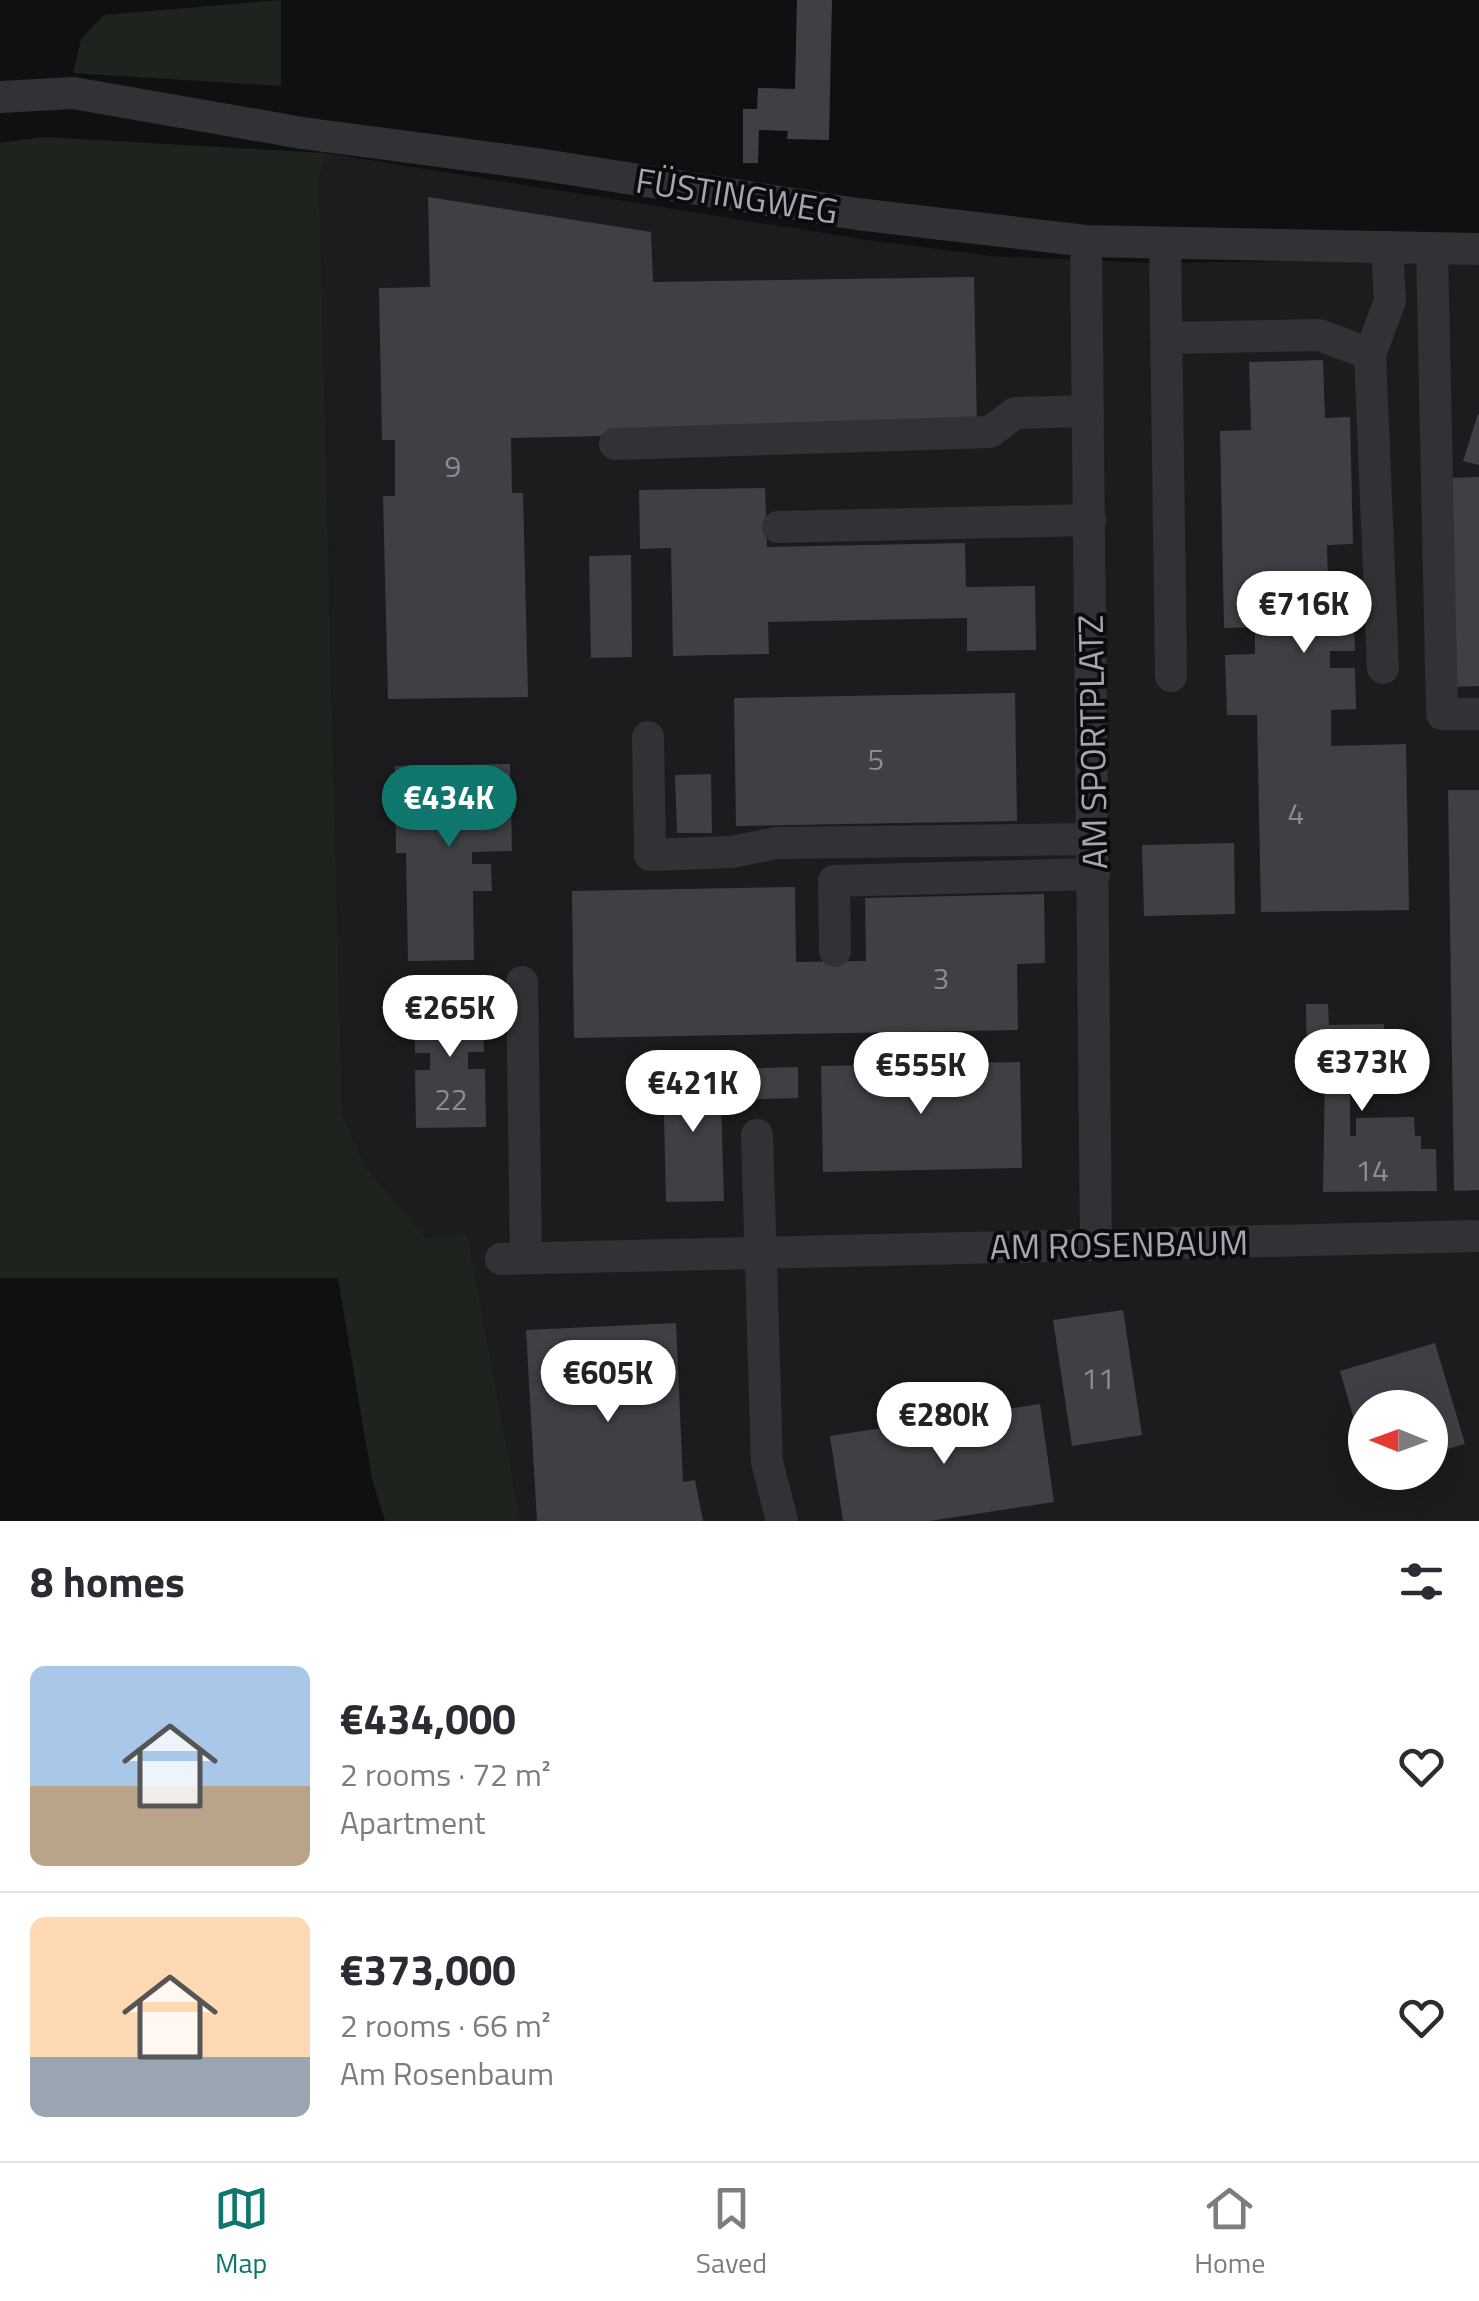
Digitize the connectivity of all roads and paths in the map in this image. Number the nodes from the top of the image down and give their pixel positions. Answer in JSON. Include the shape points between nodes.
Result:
{"nodes":[{"id":1,"x":0,"y":96,"type":"edge"},
{"id":2,"x":1086,"y":241,"type":"junction"},
{"id":3,"x":1165,"y":243,"type":"junction"},
{"id":4,"x":1387,"y":248,"type":"junction"},
{"id":5,"x":1432,"y":249,"type":"junction"},
{"id":6,"x":1479,"y":249,"type":"edge"},
{"id":7,"x":1166,"y":338,"type":"junction"},
{"id":8,"x":1370,"y":354,"type":"junction"},
{"id":9,"x":1088,"y":411,"type":"junction"},
{"id":10,"x":615,"y":444,"type":"dead end"},
{"id":11,"x":1090,"y":520,"type":"junction"},
{"id":12,"x":778,"y":527,"type":"dead end"},
{"id":13,"x":1383,"y":668,"type":"dead end"},
{"id":14,"x":1172,"y":676,"type":"dead end"},
{"id":15,"x":1479,"y":714,"type":"edge"},
{"id":16,"x":648,"y":737,"type":"dead end"},
{"id":17,"x":1094,"y":838,"type":"junction"},
{"id":18,"x":1094,"y":874,"type":"junction"},
{"id":19,"x":835,"y":951,"type":"dead end"},
{"id":20,"x":522,"y":982,"type":"dead end"},
{"id":21,"x":757,"y":1135,"type":"dead end"},
{"id":22,"x":1479,"y":1236,"type":"edge"},
{"id":23,"x":1096,"y":1243,"type":"junction"},
{"id":24,"x":760,"y":1254,"type":"junction"},
{"id":25,"x":782,"y":1521,"type":"edge"}],
"edges":[{"from":1,"to":2,"type":"street","name":"FÜSTINGWEG","via":[[73,93],[317,135]]},
{"from":2,"to":3,"type":"street","name":"FÜSTINGWEG"},
{"from":2,"to":9,"type":"street","name":"AM SPORTPLATZ"},
{"from":3,"to":4,"type":"street","name":"FÜSTINGWEG"},
{"from":3,"to":7,"type":"street"},
{"from":4,"to":5,"type":"street","name":"FÜSTINGWEG"},
{"from":4,"to":8,"type":"street","via":[[1390,302]]},
{"from":5,"to":6,"type":"street","name":"FÜSTINGWEG"},
{"from":5,"to":15,"type":"street","via":[[1442,714]]},
{"from":7,"to":8,"type":"street","via":[[1319,335]]},
{"from":7,"to":14,"type":"street"},
{"from":8,"to":13,"type":"street"},
{"from":9,"to":10,"type":"street","via":[[1015,413],[990,432]]},
{"from":9,"to":11,"type":"street","name":"AM SPORTPLATZ"},
{"from":11,"to":12,"type":"street"},
{"from":11,"to":17,"type":"street","name":"AM SPORTPLATZ"},
{"from":16,"to":17,"type":"street","via":[[650,854],[777,843]]},
{"from":17,"to":18,"type":"street","name":"AM SPORTPLATZ"},
{"from":18,"to":19,"type":"street","via":[[834,880]]},
{"from":18,"to":23,"type":"street","name":"AM SPORTPLATZ"},
{"from":20,"to":24,"type":"street","name":"AM ROSENBAUM","via":[[513,1258]]},
{"from":21,"to":24,"type":"street"},
{"from":22,"to":23,"type":"street","name":"AM ROSENBAUM"},
{"from":23,"to":24,"type":"street","name":"AM ROSENBAUM"},
{"from":24,"to":25,"type":"street","via":[[767,1462]]}]}
